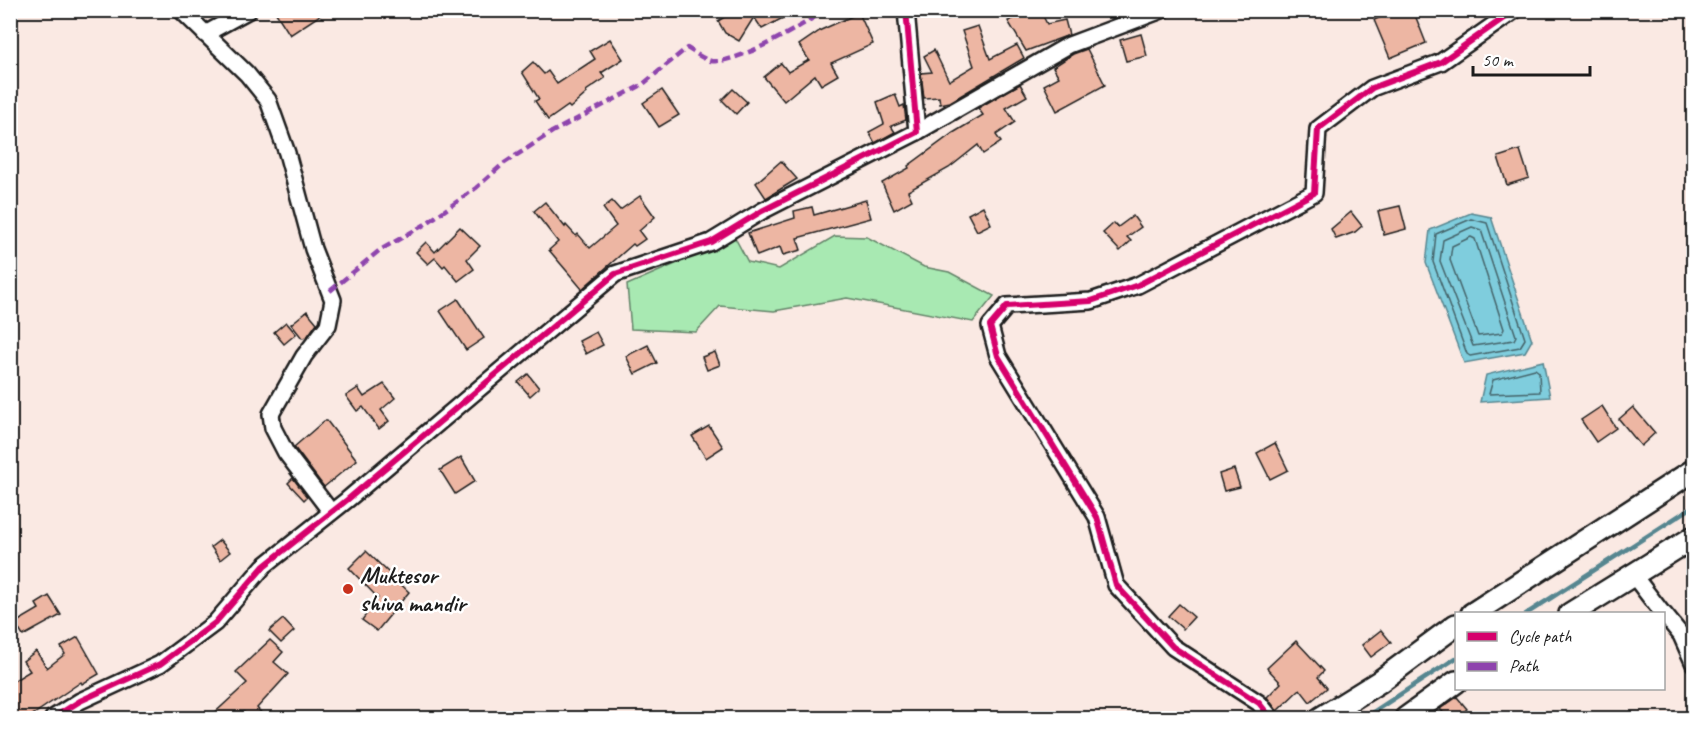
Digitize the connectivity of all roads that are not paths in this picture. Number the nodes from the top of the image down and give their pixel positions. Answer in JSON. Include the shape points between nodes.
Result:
{"nodes":[{"id":1,"x":181,"y":10,"type":"edge"},
{"id":2,"x":249,"y":10,"type":"edge"},
{"id":3,"x":906,"y":10,"type":"edge"},
{"id":4,"x":1162,"y":10,"type":"edge"},
{"id":5,"x":1515,"y":10,"type":"edge"},
{"id":6,"x":1133,"y":15,"type":"edge"},
{"id":7,"x":205,"y":34,"type":"junction"},
{"id":8,"x":917,"y":132,"type":"junction"},
{"id":9,"x":1694,"y":470,"type":"edge"},
{"id":10,"x":332,"y":512,"type":"junction"},
{"id":11,"x":1694,"y":537,"type":"edge"},
{"id":12,"x":1634,"y":576,"type":"junction"},
{"id":13,"x":1475,"y":612,"type":"edge"},
{"id":14,"x":1573,"y":612,"type":"edge"},
{"id":15,"x":1662,"y":612,"type":"edge"},
{"id":16,"x":1665,"y":615,"type":"edge"},
{"id":17,"x":1455,"y":625,"type":"edge"},
{"id":18,"x":1694,"y":664,"type":"edge"},
{"id":19,"x":1455,"y":683,"type":"edge"},
{"id":20,"x":53,"y":718,"type":"edge"},
{"id":21,"x":1270,"y":718,"type":"edge"},
{"id":22,"x":1321,"y":718,"type":"edge"},
{"id":23,"x":1406,"y":718,"type":"edge"}],
"edges":[{"from":1,"to":7,"type":"street"},
{"from":2,"to":7,"type":"street"},
{"from":3,"to":8,"type":"street"},
{"from":4,"to":6,"type":"street"},
{"from":5,"to":21,"type":"street","via":[[1441,62],[1372,88],[1318,129],[1314,193],[1138,285],[1091,301],[1007,306],[990,326],[998,356],[1097,517],[1116,585],[1173,647],[1259,703]]},
{"from":6,"to":8,"type":"street","via":[[1069,45]]},
{"from":7,"to":10,"type":"street","via":[[268,100],[313,249],[333,300],[328,325],[298,365],[271,414],[273,428],[286,453]]},
{"from":8,"to":10,"type":"street","via":[[762,211],[711,242],[615,274]]},
{"from":9,"to":13,"type":"main road"},
{"from":10,"to":20,"type":"street","via":[[264,566],[215,623],[160,664],[80,700]]},
{"from":11,"to":12,"type":"main road"},
{"from":12,"to":14,"type":"main road"},
{"from":12,"to":15,"type":"street"},
{"from":16,"to":18,"type":"street","via":[[1681,635]]},
{"from":17,"to":22,"type":"main road","via":[[1379,682]]},
{"from":19,"to":23,"type":"main road"}]}
